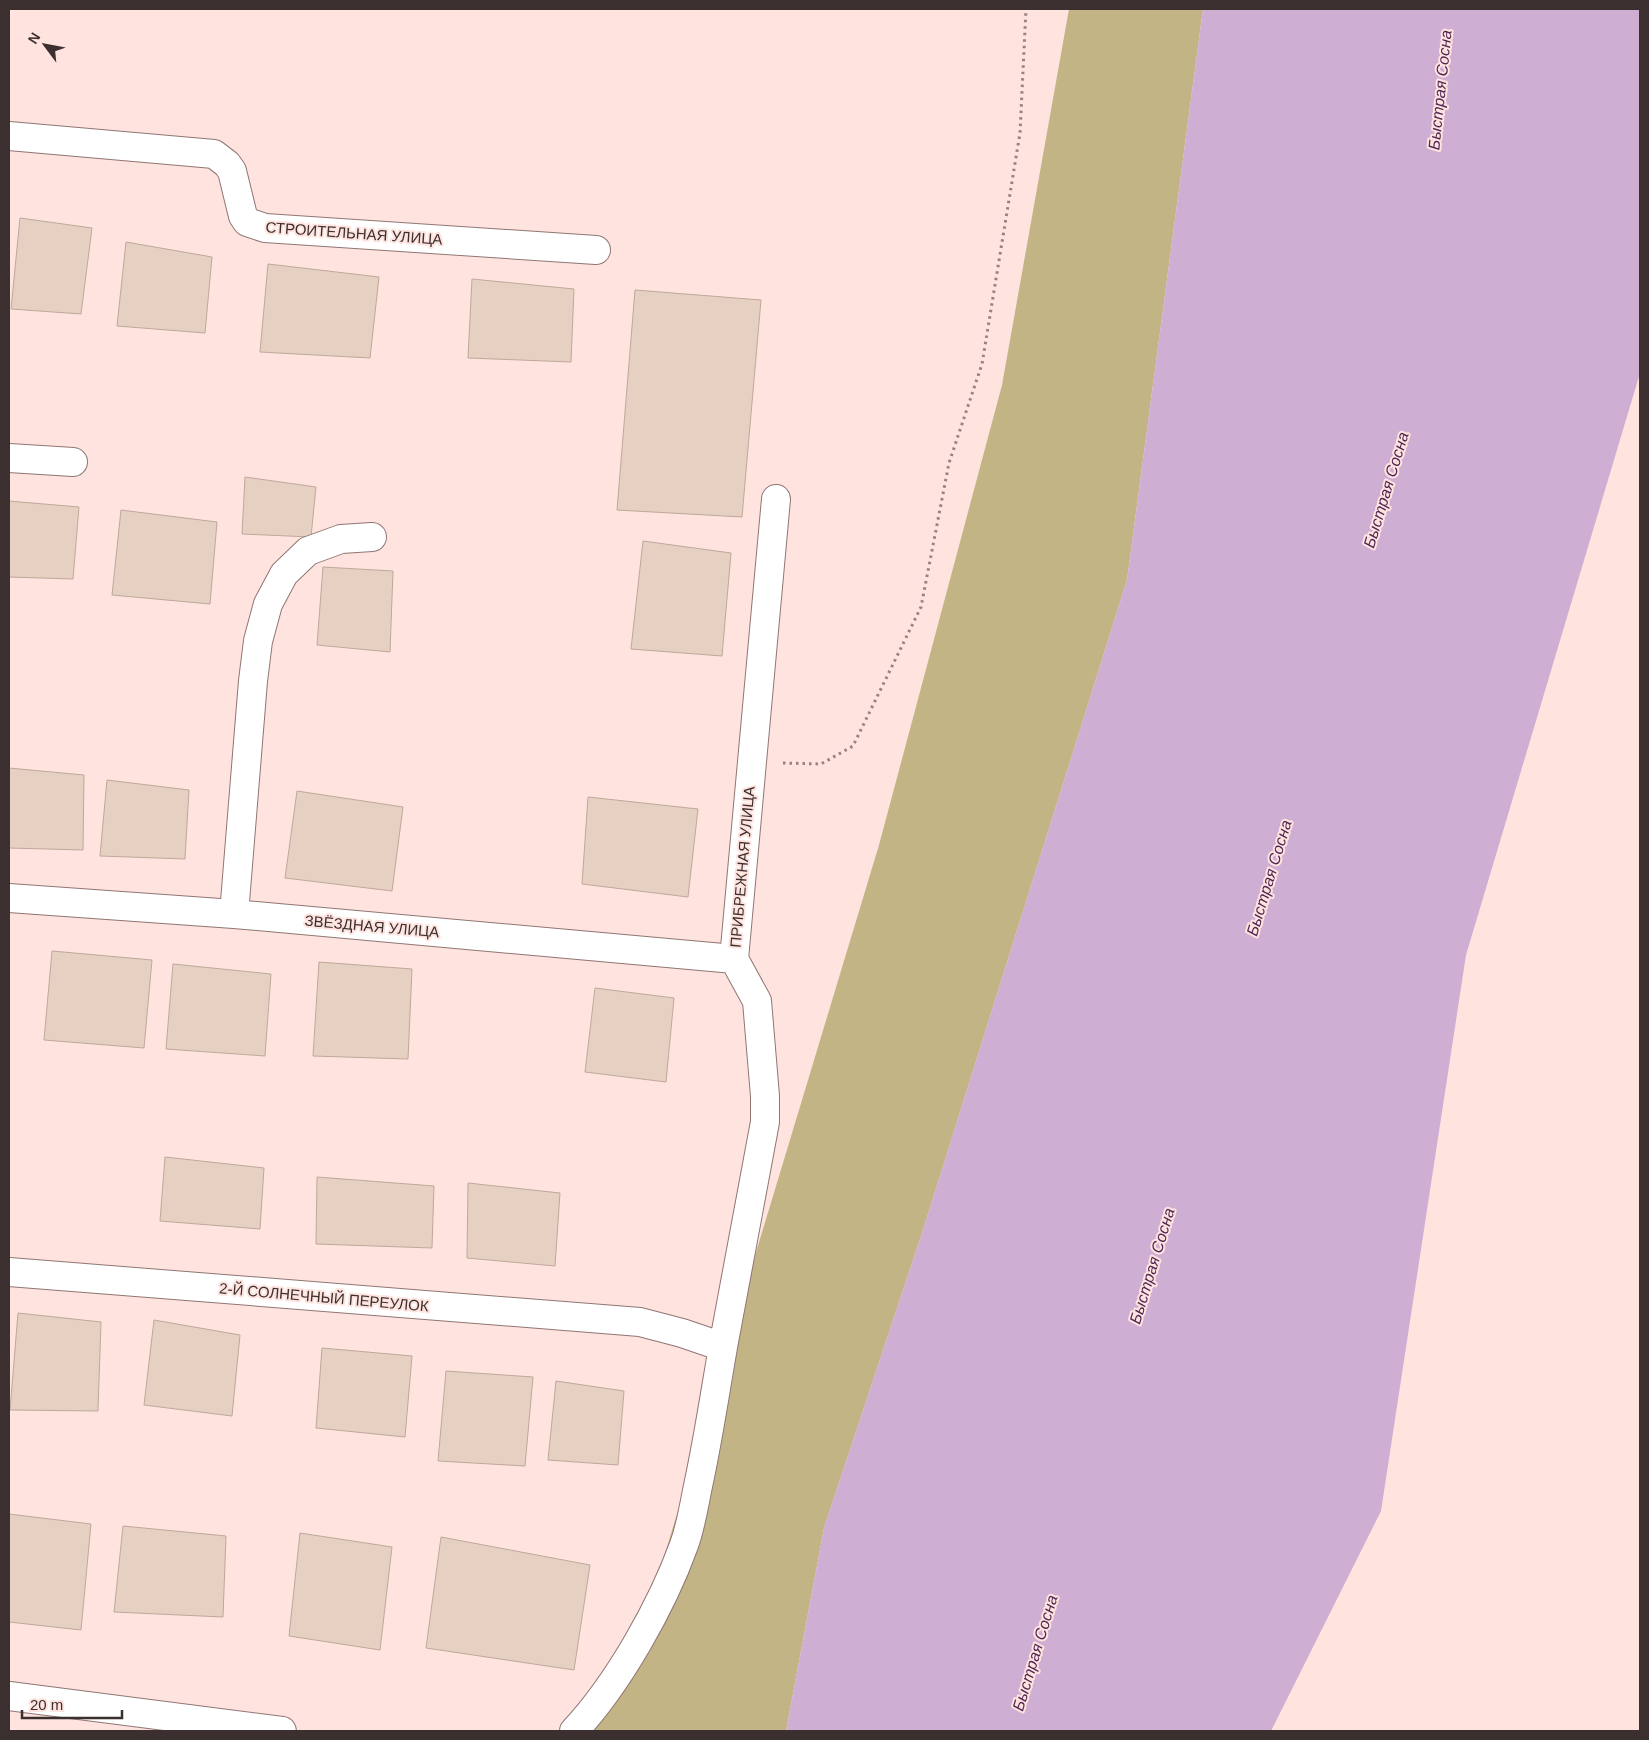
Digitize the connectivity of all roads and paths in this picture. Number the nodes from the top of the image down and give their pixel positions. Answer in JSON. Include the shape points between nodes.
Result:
{"nodes":[{"id":1,"x":1026,"y":9,"type":"edge"},
{"id":2,"x":9,"y":136,"type":"edge"},
{"id":3,"x":596,"y":250,"type":"dead end"},
{"id":4,"x":9,"y":458,"type":"edge"},
{"id":5,"x":73,"y":462,"type":"dead end"},
{"id":6,"x":776,"y":499,"type":"dead end"},
{"id":7,"x":372,"y":537,"type":"dead end"},
{"id":8,"x":752,"y":762,"type":"junction"},
{"id":9,"x":9,"y":898,"type":"edge"},
{"id":10,"x":234,"y":914,"type":"junction"},
{"id":11,"x":734,"y":959,"type":"junction"},
{"id":12,"x":9,"y":1272,"type":"edge"},
{"id":13,"x":723,"y":1347,"type":"junction"},
{"id":14,"x":9,"y":1696,"type":"edge"},
{"id":15,"x":282,"y":1731,"type":"edge"},
{"id":16,"x":574,"y":1731,"type":"edge"}],
"edges":[{"from":1,"to":8,"type":"path","via":[[1020,132],[982,364],[949,464],[921,607],[852,746],[822,764]]},
{"from":2,"to":3,"type":"street","name":"СТРОИТЕЛЬНАЯ УЛИЦА","via":[[214,154],[232,171],[243,216],[247,222],[259,227]]},
{"from":4,"to":5,"type":"street"},
{"from":6,"to":8,"type":"street","name":"ПРИБРЕЖНАЯ УЛИЦА"},
{"from":7,"to":10,"type":"street","via":[[341,539],[308,551],[284,574],[268,604],[258,641],[253,681]]},
{"from":8,"to":11,"type":"street","name":"ПРИБРЕЖНАЯ УЛИЦА"},
{"from":9,"to":10,"type":"street","name":"ЗВЁЗДНАЯ УЛИЦА"},
{"from":10,"to":11,"type":"street","name":"ЗВЁЗДНАЯ УЛИЦА"},
{"from":11,"to":13,"type":"street","name":"ПРИБРЕЖНАЯ УЛИЦА","via":[[757,1001],[765,1122]]},
{"from":12,"to":13,"type":"street","name":"2-Й СОЛНЕЧНЫЙ ПЕРЕУЛОК","via":[[640,1322]]},
{"from":13,"to":16,"type":"street","name":"ПРИБРЕЖНАЯ УЛИЦА","via":[[702,1466],[684,1544],[647,1625],[615,1677]]},
{"from":14,"to":15,"type":"street"}]}
